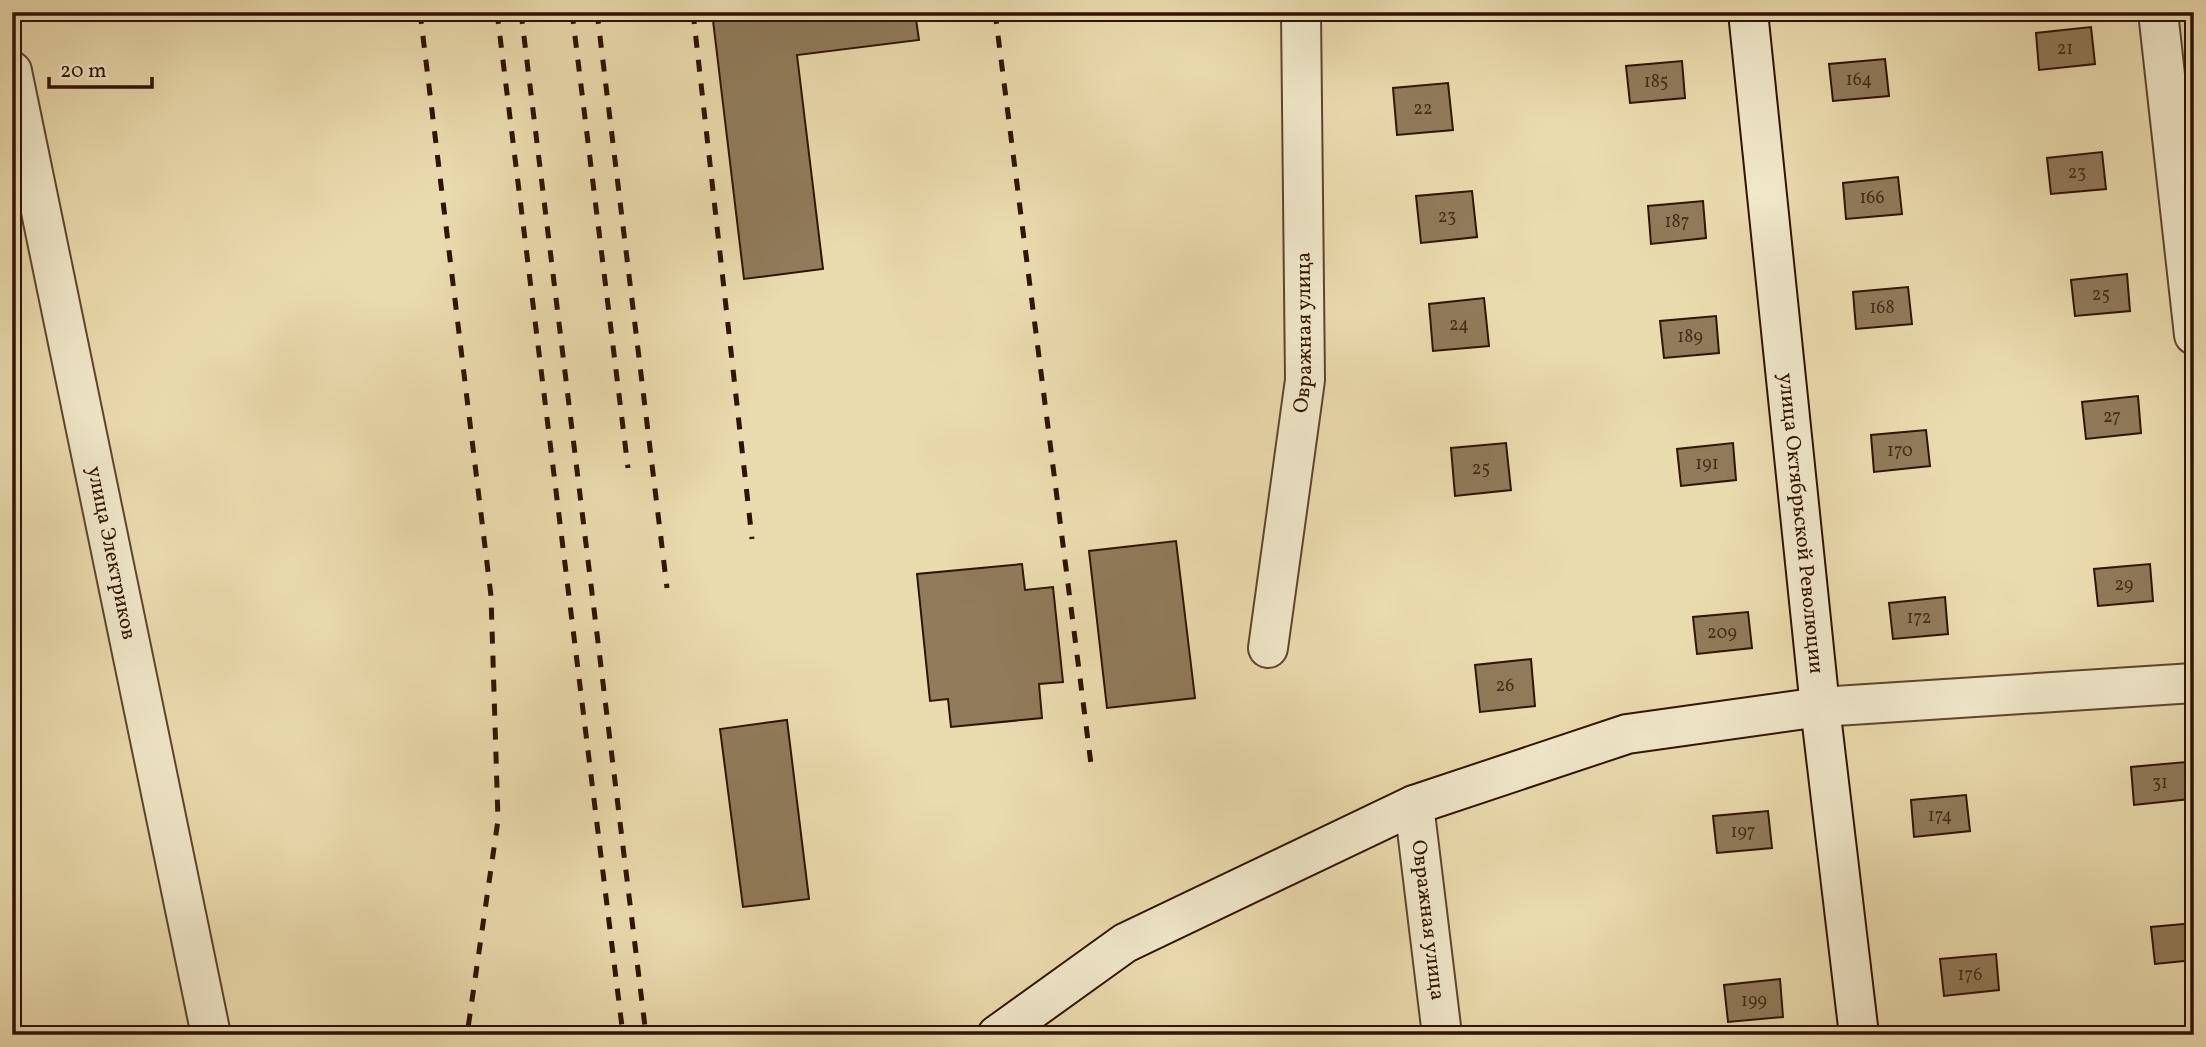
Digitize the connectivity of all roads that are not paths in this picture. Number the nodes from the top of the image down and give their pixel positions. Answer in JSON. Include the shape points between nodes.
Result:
{"nodes":[{"id":1,"x":1301,"y":12,"type":"edge"},
{"id":2,"x":1748,"y":12,"type":"edge"},
{"id":3,"x":2158,"y":12,"type":"edge"},
{"id":4,"x":12,"y":71,"type":"edge"},
{"id":5,"x":2194,"y":335,"type":"edge"},
{"id":6,"x":1268,"y":648,"type":"dead end"},
{"id":7,"x":2194,"y":684,"type":"edge"},
{"id":8,"x":1820,"y":707,"type":"junction"},
{"id":9,"x":1414,"y":805,"type":"junction"},
{"id":10,"x":211,"y":1035,"type":"edge"},
{"id":11,"x":997,"y":1035,"type":"edge"},
{"id":12,"x":1441,"y":1035,"type":"edge"},
{"id":13,"x":1859,"y":1035,"type":"edge"}],
"edges":[{"from":1,"to":6,"type":"street","name":"Овражная улица","via":[[1305,380]]},
{"from":2,"to":8,"type":"street","name":"улица Октябрьской Революции"},
{"from":3,"to":5,"type":"street"},
{"from":4,"to":10,"type":"street","name":"улица Электриков"},
{"from":7,"to":8,"type":"street"},
{"from":8,"to":9,"type":"street","via":[[1627,734]]},
{"from":8,"to":13,"type":"street","name":"улица Октябрьской Революции"},
{"from":9,"to":11,"type":"street","via":[[1125,943]]},
{"from":9,"to":12,"type":"street","name":"Овражная улица"}]}
